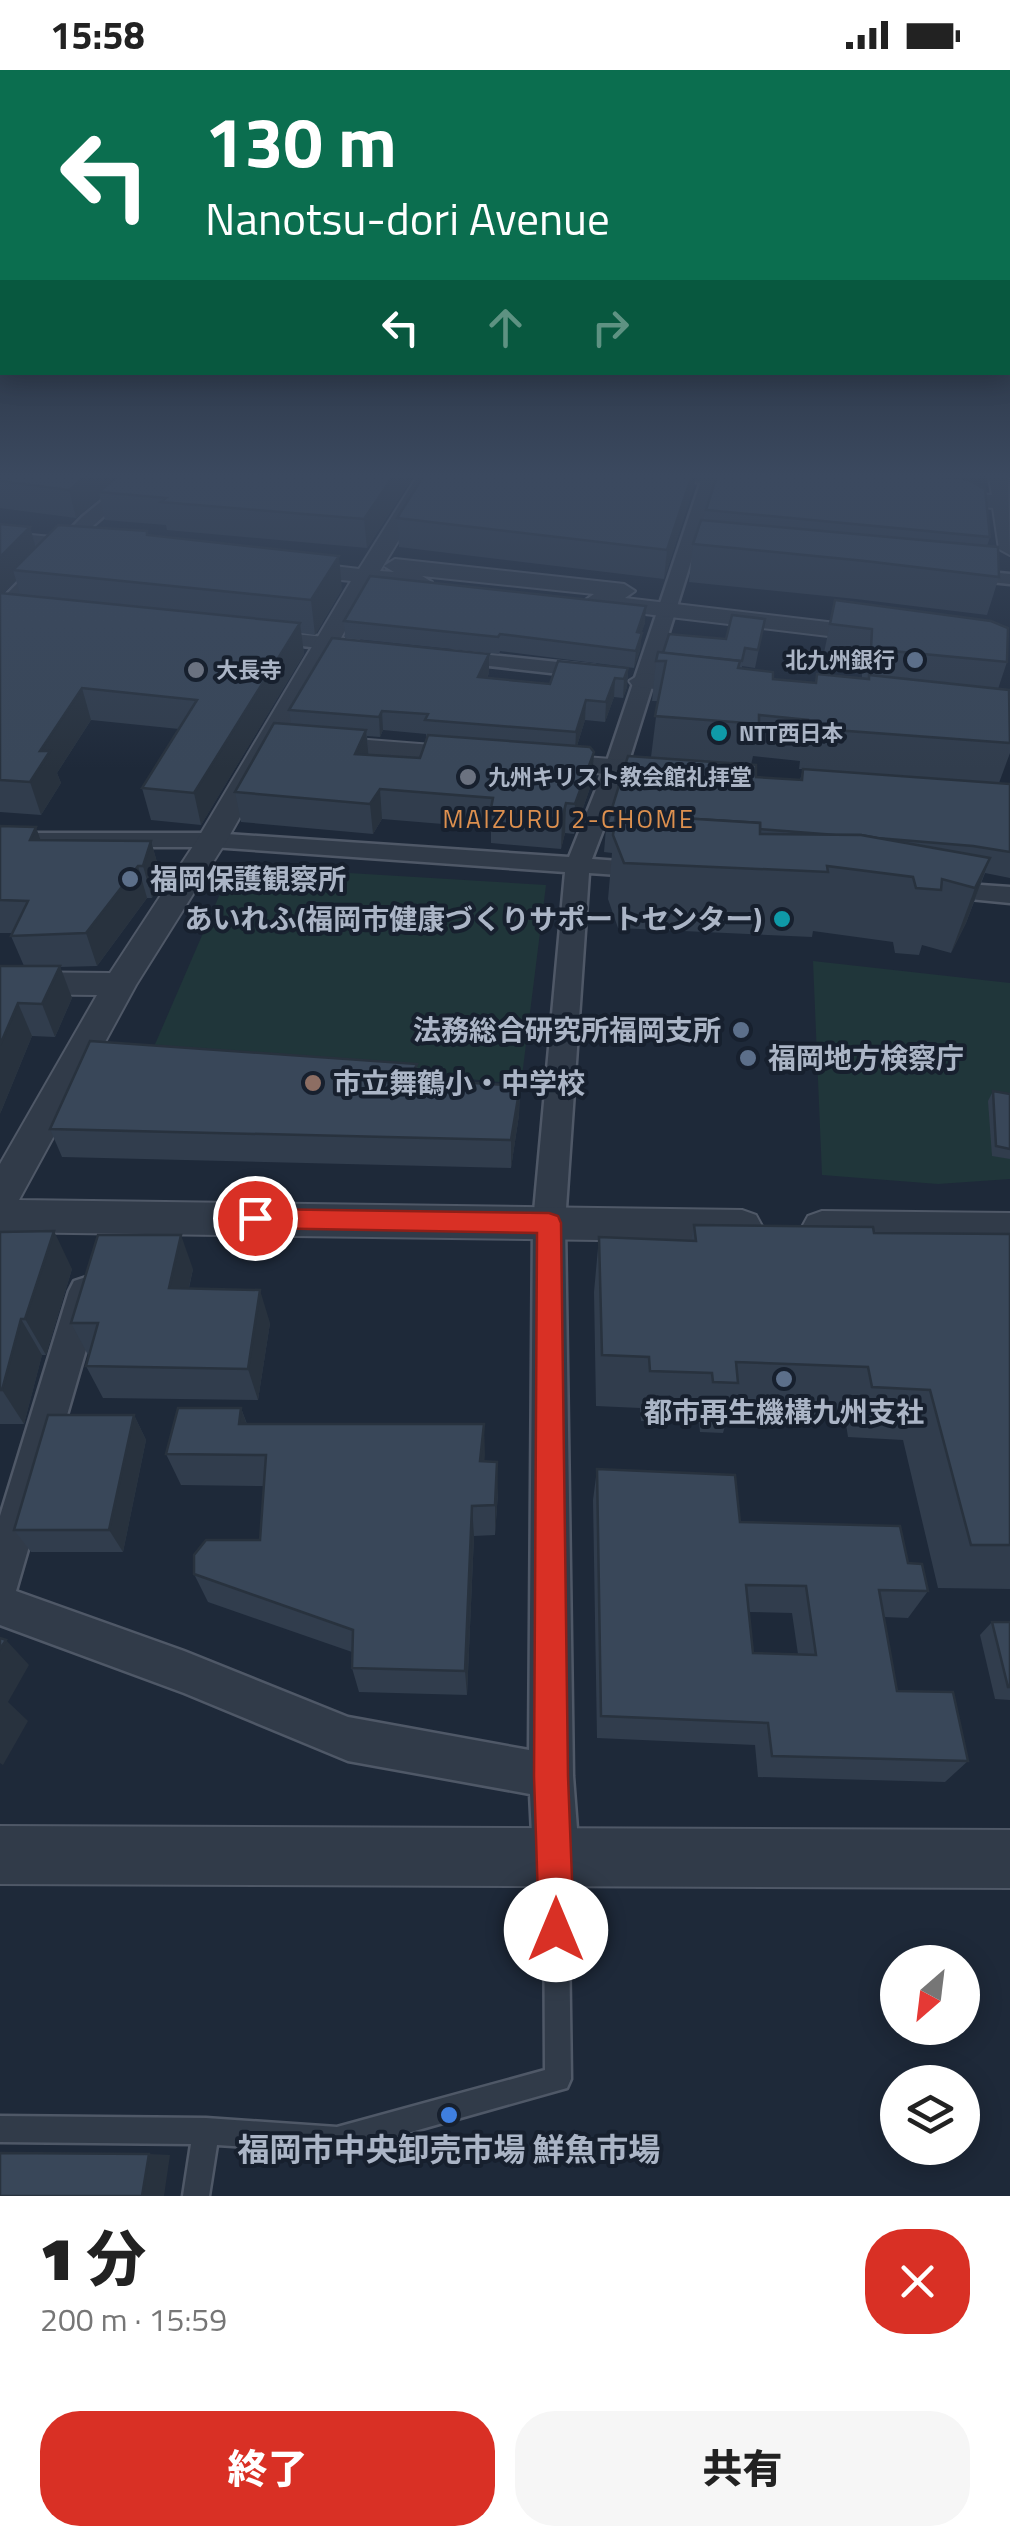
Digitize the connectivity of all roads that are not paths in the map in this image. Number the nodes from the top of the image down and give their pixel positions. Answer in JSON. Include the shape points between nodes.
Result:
{"nodes":[{"id":1,"x":41,"y":571,"type":"edge"},
{"id":2,"x":370,"y":571,"type":"edge"},
{"id":3,"x":382,"y":571,"type":"edge"},
{"id":4,"x":684,"y":571,"type":"edge"},
{"id":5,"x":935,"y":572,"type":"edge"},
{"id":6,"x":1010,"y":579,"type":"edge"},
{"id":7,"x":668,"y":602,"type":"junction"},
{"id":8,"x":5,"y":612,"type":"edge"},
{"id":9,"x":896,"y":619,"type":"edge"},
{"id":10,"x":234,"y":634,"type":"edge"},
{"id":11,"x":910,"y":638,"type":"edge"},
{"id":12,"x":324,"y":643,"type":"junction"},
{"id":13,"x":371,"y":648,"type":"edge"},
{"id":14,"x":430,"y":654,"type":"edge"},
{"id":15,"x":626,"y":677,"type":"junction"},
{"id":16,"x":738,"y":692,"type":"edge"},
{"id":17,"x":269,"y":740,"type":"junction"},
{"id":18,"x":616,"y":767,"type":"junction"},
{"id":19,"x":695,"y":773,"type":"edge"},
{"id":20,"x":0,"y":840,"type":"edge"},
{"id":21,"x":212,"y":840,"type":"junction"},
{"id":22,"x":578,"y":865,"type":"junction"},
{"id":23,"x":676,"y":872,"type":"edge"},
{"id":24,"x":912,"y":888,"type":"edge"},
{"id":25,"x":1010,"y":895,"type":"edge"},
{"id":26,"x":0,"y":983,"type":"edge"},
{"id":27,"x":120,"y":984,"type":"junction"},
{"id":28,"x":0,"y":1200,"type":"edge"},
{"id":29,"x":0,"y":1216,"type":"edge"},
{"id":30,"x":108,"y":1216,"type":"junction"},
{"id":31,"x":549,"y":1223,"type":"junction"},
{"id":32,"x":1010,"y":1230,"type":"edge"},
{"id":33,"x":0,"y":1581,"type":"edge"},
{"id":34,"x":0,"y":1604,"type":"edge"},
{"id":35,"x":551,"y":1776,"type":"junction"},
{"id":36,"x":556,"y":1854,"type":"junction"},
{"id":37,"x":0,"y":1855,"type":"edge"},
{"id":38,"x":1010,"y":1859,"type":"edge"},
{"id":39,"x":0,"y":2129,"type":"edge"},
{"id":40,"x":206,"y":2131,"type":"junction"},
{"id":41,"x":196,"y":2196,"type":"edge"}],
"edges":[{"from":1,"to":8,"type":"street"},
{"from":2,"to":12,"type":"street"},
{"from":3,"to":7,"type":"street"},
{"from":4,"to":7,"type":"street"},
{"from":5,"to":6,"type":"street"},
{"from":7,"to":9,"type":"street"},
{"from":7,"to":11,"type":"street"},
{"from":7,"to":15,"type":"street"},
{"from":10,"to":12,"type":"street"},
{"from":12,"to":13,"type":"street"},
{"from":12,"to":17,"type":"street"},
{"from":14,"to":15,"type":"street"},
{"from":15,"to":16,"type":"street"},
{"from":15,"to":18,"type":"street"},
{"from":17,"to":18,"type":"street"},
{"from":17,"to":21,"type":"street"},
{"from":18,"to":19,"type":"street"},
{"from":18,"to":22,"type":"street"},
{"from":20,"to":21,"type":"street"},
{"from":21,"to":22,"type":"street"},
{"from":21,"to":27,"type":"street"},
{"from":22,"to":23,"type":"street"},
{"from":22,"to":31,"type":"street"},
{"from":24,"to":25,"type":"street"},
{"from":26,"to":27,"type":"street"},
{"from":27,"to":28,"type":"street"},
{"from":29,"to":30,"type":"street"},
{"from":30,"to":31,"type":"street"},
{"from":30,"to":33,"type":"street"},
{"from":31,"to":32,"type":"street"},
{"from":31,"to":35,"type":"street"},
{"from":34,"to":35,"type":"street","via":[[348,1739]]},
{"from":35,"to":36,"type":"street"},
{"from":36,"to":37,"type":"street"},
{"from":36,"to":38,"type":"street"},
{"from":36,"to":40,"type":"lane","via":[[558,2079],[338,2140]]},
{"from":39,"to":40,"type":"lane"},
{"from":40,"to":41,"type":"lane"}]}
